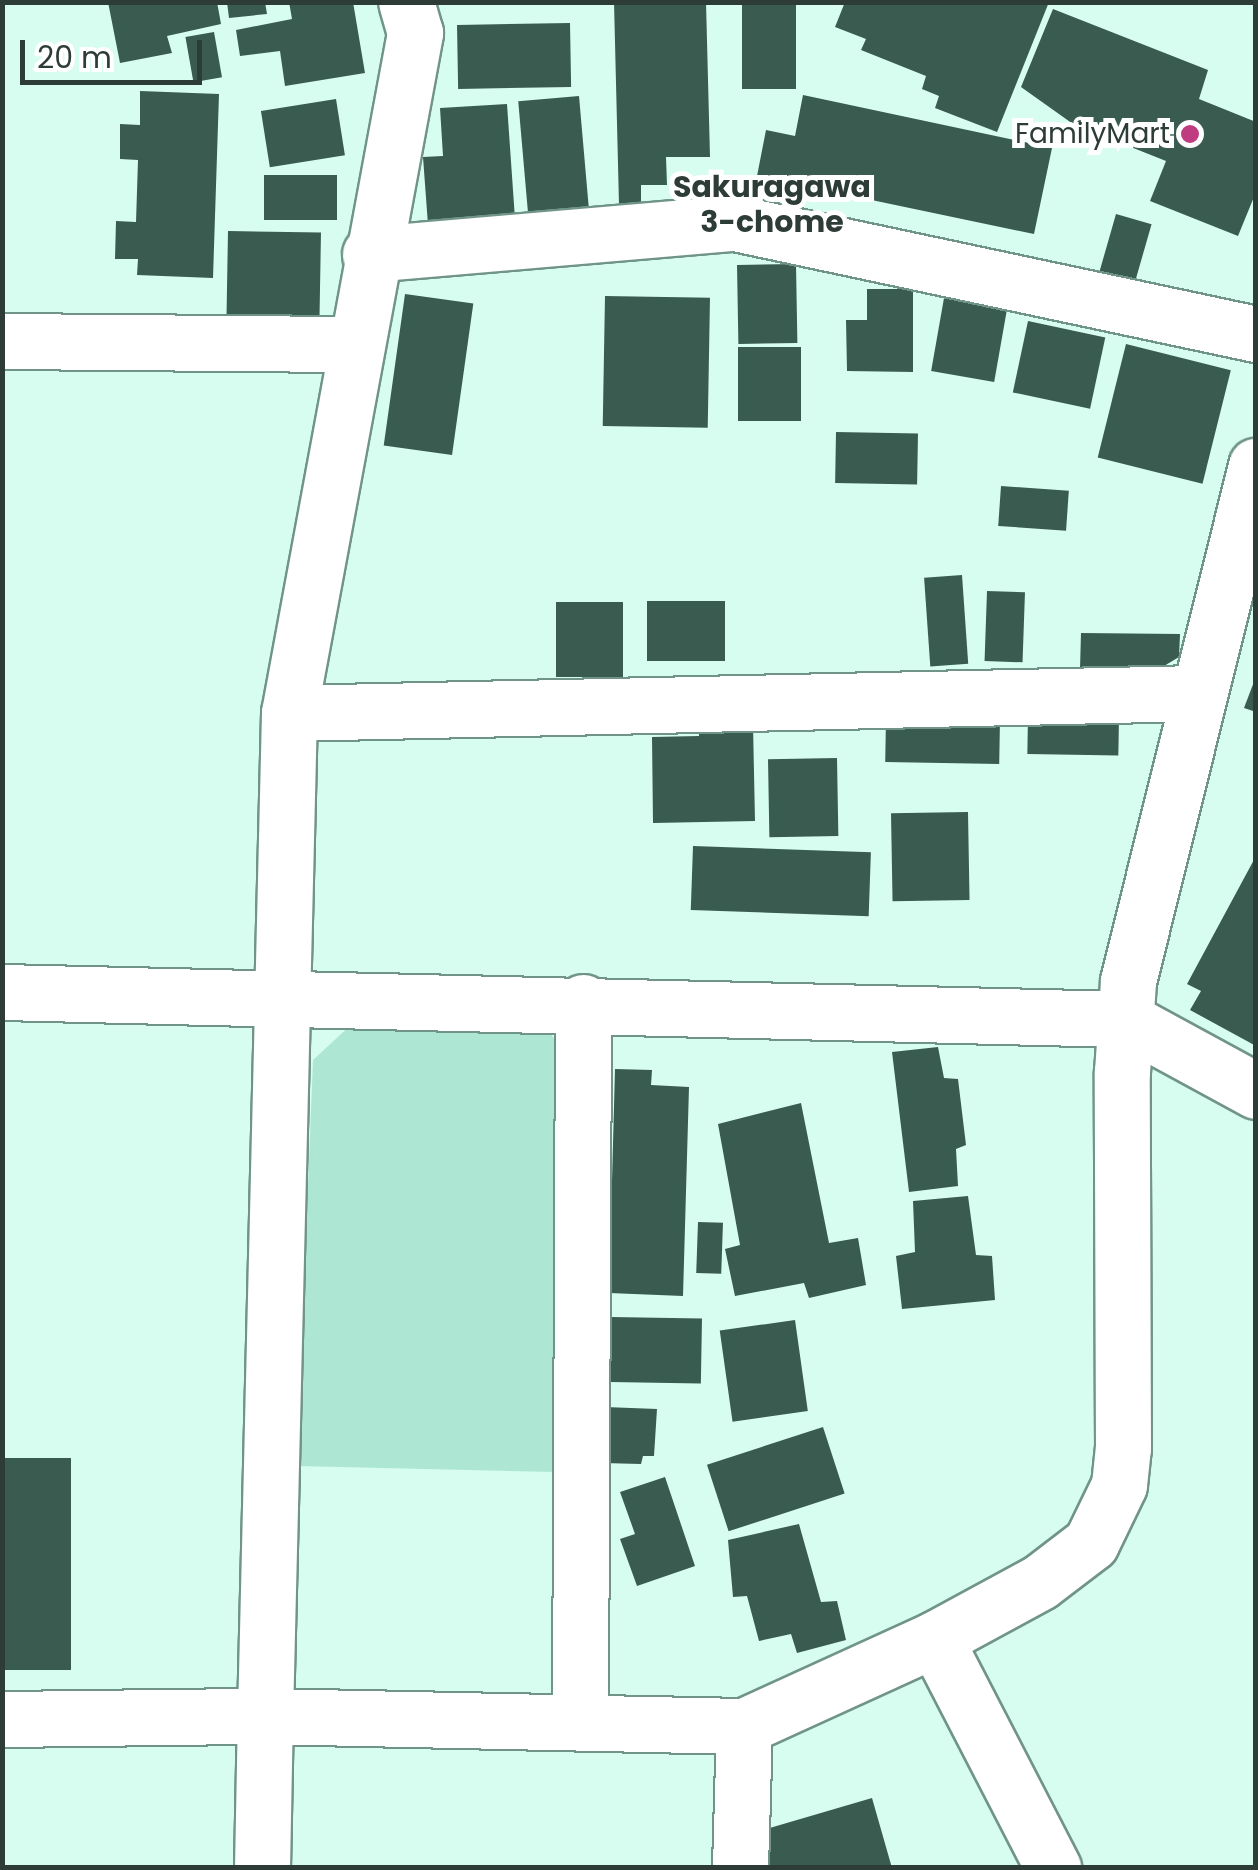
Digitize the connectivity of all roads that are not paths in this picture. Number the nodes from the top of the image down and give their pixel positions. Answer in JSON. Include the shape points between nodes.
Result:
{"nodes":[{"id":1,"x":406,"y":2,"type":"edge"},
{"id":2,"x":370,"y":254,"type":"junction"},
{"id":3,"x":1256,"y":334,"type":"edge"},
{"id":4,"x":2,"y":341,"type":"edge"},
{"id":5,"x":355,"y":344,"type":"junction"},
{"id":6,"x":1256,"y":466,"type":"edge"},
{"id":7,"x":1198,"y":693,"type":"junction"},
{"id":8,"x":289,"y":713,"type":"junction"},
{"id":9,"x":2,"y":992,"type":"edge"},
{"id":10,"x":283,"y":999,"type":"junction"},
{"id":11,"x":583,"y":1002,"type":"junction"},
{"id":12,"x":1124,"y":1019,"type":"junction"},
{"id":13,"x":1256,"y":1091,"type":"edge"},
{"id":14,"x":935,"y":1639,"type":"junction"},
{"id":15,"x":265,"y":1716,"type":"junction"},
{"id":16,"x":2,"y":1719,"type":"edge"},
{"id":17,"x":580,"y":1722,"type":"junction"},
{"id":18,"x":744,"y":1726,"type":"junction"},
{"id":19,"x":262,"y":1868,"type":"edge"},
{"id":20,"x":740,"y":1868,"type":"edge"},
{"id":21,"x":1053,"y":1868,"type":"edge"}],
"edges":[{"from":1,"to":2,"type":"street","via":[[415,33]]},
{"from":2,"to":3,"type":"street","via":[[735,223]]},
{"from":2,"to":5,"type":"street"},
{"from":4,"to":5,"type":"street"},
{"from":5,"to":8,"type":"street"},
{"from":6,"to":7,"type":"street"},
{"from":7,"to":8,"type":"street"},
{"from":7,"to":12,"type":"street"},
{"from":8,"to":10,"type":"street"},
{"from":9,"to":10,"type":"street"},
{"from":10,"to":11,"type":"street"},
{"from":10,"to":15,"type":"street"},
{"from":11,"to":12,"type":"street"},
{"from":11,"to":17,"type":"street"},
{"from":12,"to":13,"type":"street"},
{"from":12,"to":14,"type":"street","via":[[1119,1484],[1091,1543],[1071,1562]]},
{"from":14,"to":18,"type":"street"},
{"from":14,"to":21,"type":"street"},
{"from":15,"to":16,"type":"street"},
{"from":15,"to":17,"type":"street"},
{"from":15,"to":19,"type":"street"},
{"from":17,"to":18,"type":"street"},
{"from":18,"to":20,"type":"street"}]}
